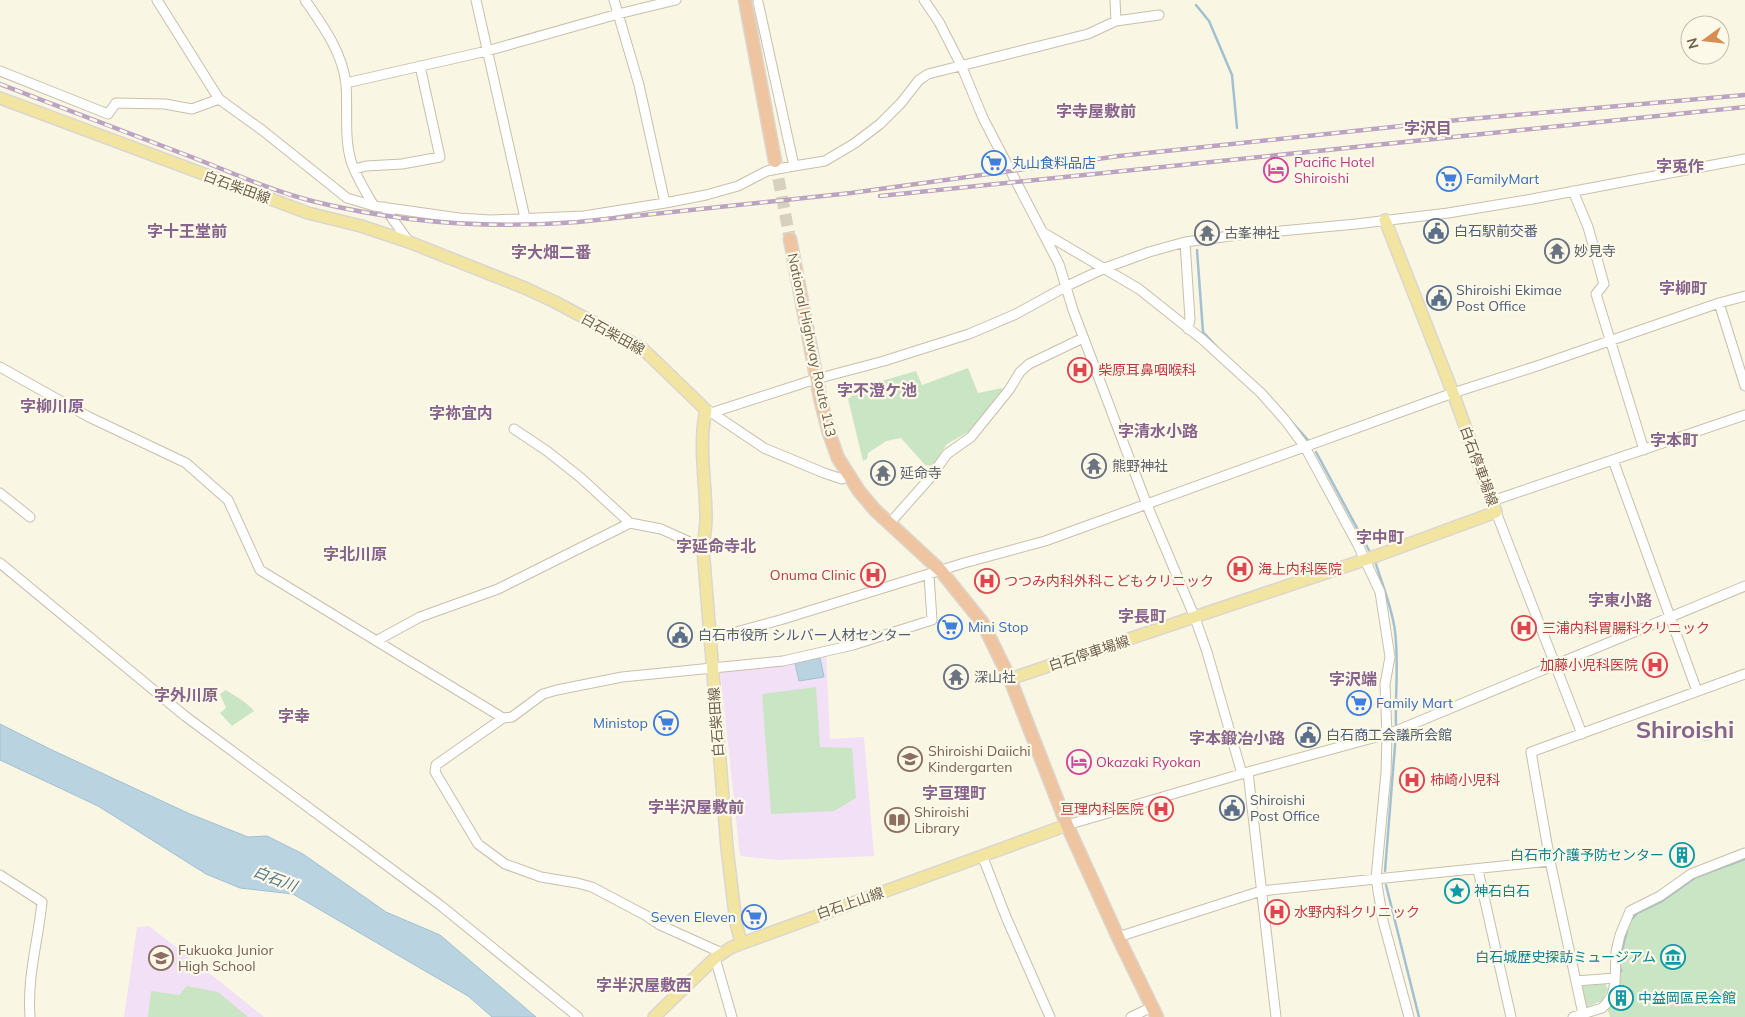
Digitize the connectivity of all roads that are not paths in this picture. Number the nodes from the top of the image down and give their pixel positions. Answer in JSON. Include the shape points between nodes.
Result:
{"nodes":[{"id":1,"x":157,"y":0,"type":"edge"},
{"id":2,"x":305,"y":0,"type":"edge"},
{"id":3,"x":476,"y":0,"type":"edge"},
{"id":4,"x":614,"y":0,"type":"edge"},
{"id":5,"x":676,"y":0,"type":"edge"},
{"id":6,"x":924,"y":0,"type":"edge"},
{"id":7,"x":1115,"y":0,"type":"edge"},
{"id":8,"x":751,"y":1,"type":"edge"},
{"id":9,"x":618,"y":14,"type":"junction"},
{"id":10,"x":1159,"y":15,"type":"dead end"},
{"id":11,"x":1116,"y":21,"type":"junction"},
{"id":12,"x":487,"y":51,"type":"junction"},
{"id":13,"x":961,"y":65,"type":"junction"},
{"id":14,"x":420,"y":66,"type":"junction"},
{"id":15,"x":0,"y":72,"type":"edge"},
{"id":16,"x":346,"y":83,"type":"junction"},
{"id":17,"x":0,"y":98,"type":"edge"},
{"id":18,"x":219,"y":99,"type":"junction"},
{"id":19,"x":1745,"y":159,"type":"edge"},
{"id":20,"x":775,"y":160,"type":"tunnel mouth"},
{"id":21,"x":794,"y":166,"type":"junction"},
{"id":22,"x":355,"y":168,"type":"junction"},
{"id":23,"x":1573,"y":191,"type":"junction"},
{"id":24,"x":665,"y":203,"type":"junction"},
{"id":25,"x":374,"y":206,"type":"junction"},
{"id":26,"x":384,"y":207,"type":"junction"},
{"id":27,"x":525,"y":218,"type":"junction"},
{"id":28,"x":1385,"y":220,"type":"junction"},
{"id":29,"x":1042,"y":232,"type":"junction"},
{"id":30,"x":790,"y":239,"type":"tunnel mouth"},
{"id":31,"x":408,"y":242,"type":"junction"},
{"id":32,"x":1185,"y":242,"type":"junction"},
{"id":33,"x":1105,"y":268,"type":"junction"},
{"id":34,"x":1067,"y":286,"type":"junction"},
{"id":35,"x":1745,"y":296,"type":"edge"},
{"id":36,"x":1719,"y":303,"type":"junction"},
{"id":37,"x":1188,"y":329,"type":"junction"},
{"id":38,"x":1084,"y":338,"type":"junction"},
{"id":39,"x":1610,"y":341,"type":"junction"},
{"id":40,"x":0,"y":367,"type":"edge"},
{"id":41,"x":816,"y":379,"type":"junction"},
{"id":42,"x":1745,"y":386,"type":"edge"},
{"id":43,"x":1453,"y":393,"type":"junction"},
{"id":44,"x":708,"y":411,"type":"junction"},
{"id":45,"x":1745,"y":415,"type":"edge"},
{"id":46,"x":514,"y":429,"type":"dead end"},
{"id":47,"x":1305,"y":447,"type":"junction"},
{"id":48,"x":1644,"y":450,"type":"junction"},
{"id":49,"x":1613,"y":460,"type":"junction"},
{"id":50,"x":848,"y":476,"type":"junction"},
{"id":51,"x":0,"y":493,"type":"edge"},
{"id":52,"x":1147,"y":505,"type":"junction"},
{"id":53,"x":1494,"y":507,"type":"junction"},
{"id":54,"x":30,"y":517,"type":"dead end"},
{"id":55,"x":630,"y":523,"type":"junction"},
{"id":56,"x":889,"y":524,"type":"junction"},
{"id":57,"x":703,"y":548,"type":"junction"},
{"id":58,"x":1370,"y":559,"type":"junction"},
{"id":59,"x":0,"y":563,"type":"edge"},
{"id":60,"x":941,"y":571,"type":"junction"},
{"id":61,"x":928,"y":575,"type":"junction"},
{"id":62,"x":1745,"y":586,"type":"edge"},
{"id":63,"x":1670,"y":617,"type":"junction"},
{"id":64,"x":1195,"y":618,"type":"junction"},
{"id":65,"x":710,"y":639,"type":"junction"},
{"id":66,"x":376,"y":641,"type":"junction"},
{"id":67,"x":1554,"y":664,"type":"junction"},
{"id":68,"x":713,"y":668,"type":"junction"},
{"id":69,"x":1745,"y":674,"type":"edge"},
{"id":70,"x":1010,"y":679,"type":"junction"},
{"id":71,"x":1697,"y":691,"type":"junction"},
{"id":72,"x":503,"y":718,"type":"junction"},
{"id":73,"x":1392,"y":733,"type":"junction"},
{"id":74,"x":1582,"y":734,"type":"junction"},
{"id":75,"x":1245,"y":773,"type":"junction"},
{"id":76,"x":1067,"y":825,"type":"junction"},
{"id":77,"x":1745,"y":853,"type":"edge"},
{"id":78,"x":982,"y":855,"type":"junction"},
{"id":79,"x":1550,"y":861,"type":"junction"},
{"id":80,"x":1478,"y":870,"type":"junction"},
{"id":81,"x":0,"y":875,"type":"edge"},
{"id":82,"x":1376,"y":878,"type":"junction"},
{"id":83,"x":1262,"y":891,"type":"junction"},
{"id":84,"x":1118,"y":937,"type":"junction"},
{"id":85,"x":741,"y":943,"type":"junction"},
{"id":86,"x":719,"y":955,"type":"junction"},
{"id":87,"x":1615,"y":978,"type":"junction"},
{"id":88,"x":1576,"y":982,"type":"junction"},
{"id":89,"x":1155,"y":1012,"type":"edge"},
{"id":90,"x":1583,"y":1014,"type":"junction"},
{"id":91,"x":30,"y":1017,"type":"edge"},
{"id":92,"x":578,"y":1017,"type":"edge"},
{"id":93,"x":654,"y":1017,"type":"edge"},
{"id":94,"x":732,"y":1017,"type":"edge"},
{"id":95,"x":1050,"y":1017,"type":"edge"},
{"id":96,"x":1131,"y":1017,"type":"edge"},
{"id":97,"x":1276,"y":1017,"type":"edge"},
{"id":98,"x":1408,"y":1017,"type":"edge"},
{"id":99,"x":1512,"y":1017,"type":"edge"},
{"id":100,"x":1573,"y":1017,"type":"edge"}],
"edges":[{"from":1,"to":18,"type":"street"},
{"from":2,"to":16,"type":"street","via":[[332,41]]},
{"from":3,"to":12,"type":"street"},
{"from":4,"to":9,"type":"street"},
{"from":5,"to":9,"type":"street"},
{"from":6,"to":13,"type":"street"},
{"from":7,"to":11,"type":"street"},
{"from":8,"to":20,"type":"highway"},
{"from":8,"to":21,"type":"street"},
{"from":9,"to":12,"type":"street"},
{"from":9,"to":24,"type":"street","via":[[639,85]]},
{"from":10,"to":11,"type":"street"},
{"from":11,"to":13,"type":"street","via":[[1088,34]]},
{"from":12,"to":14,"type":"street"},
{"from":12,"to":27,"type":"street"},
{"from":13,"to":21,"type":"street","via":[[928,74],[919,80],[880,124],[855,143],[825,161]]},
{"from":13,"to":29,"type":"street","via":[[982,118]]},
{"from":14,"to":16,"type":"street"},
{"from":14,"to":22,"type":"street","via":[[440,157]]},
{"from":15,"to":18,"type":"street","via":[[108,114],[116,103],[165,104],[192,109]]},
{"from":16,"to":22,"type":"street","via":[[348,138],[351,162]]},
{"from":17,"to":31,"type":"main road","name":"白石柴田線","via":[[308,213]]},
{"from":18,"to":25,"type":"street","via":[[346,198]]},
{"from":19,"to":23,"type":"street"},
{"from":21,"to":24,"type":"street","via":[[767,171],[738,186]]},
{"from":22,"to":25,"type":"street"},
{"from":23,"to":28,"type":"street","via":[[1448,213]]},
{"from":23,"to":39,"type":"street","via":[[1588,226],[1604,284],[1596,294]]},
{"from":24,"to":27,"type":"street","via":[[584,216]]},
{"from":25,"to":26,"type":"street"},
{"from":26,"to":27,"type":"street","via":[[460,218]]},
{"from":26,"to":31,"type":"street"},
{"from":28,"to":32,"type":"street"},
{"from":28,"to":43,"type":"main road","name":"白石停車場線"},
{"from":29,"to":33,"type":"street"},
{"from":29,"to":34,"type":"street"},
{"from":30,"to":41,"type":"highway","name":"National Highway Route 113"},
{"from":31,"to":44,"type":"main road","name":"白石柴田線","via":[[554,302],[642,348]]},
{"from":32,"to":33,"type":"street"},
{"from":32,"to":37,"type":"street"},
{"from":33,"to":34,"type":"street"},
{"from":33,"to":37,"type":"street","via":[[1139,289]]},
{"from":34,"to":38,"type":"street"},
{"from":34,"to":41,"type":"street","via":[[1016,314],[969,334]]},
{"from":35,"to":36,"type":"street"},
{"from":36,"to":39,"type":"street"},
{"from":36,"to":42,"type":"street"},
{"from":37,"to":47,"type":"street","via":[[1261,393]]},
{"from":38,"to":52,"type":"street"},
{"from":38,"to":56,"type":"street","via":[[1029,364],[1020,372],[971,437],[947,454]]},
{"from":39,"to":43,"type":"street"},
{"from":39,"to":48,"type":"street"},
{"from":40,"to":66,"type":"street","via":[[89,417],[186,463],[228,500],[260,570]]},
{"from":41,"to":44,"type":"street"},
{"from":41,"to":50,"type":"highway","name":"National Highway Route 113","via":[[829,433]]},
{"from":43,"to":47,"type":"street"},
{"from":43,"to":53,"type":"main road","name":"白石停車場線"},
{"from":44,"to":50,"type":"street","via":[[764,448],[824,473],[842,479]]},
{"from":44,"to":57,"type":"main road","name":"白石柴田線","via":[[702,436],[706,520]]},
{"from":45,"to":48,"type":"street"},
{"from":46,"to":55,"type":"street","via":[[582,478]]},
{"from":47,"to":52,"type":"street"},
{"from":47,"to":58,"type":"street"},
{"from":48,"to":49,"type":"street"},
{"from":49,"to":53,"type":"street"},
{"from":49,"to":63,"type":"street"},
{"from":50,"to":56,"type":"highway","name":"National Highway Route 113"},
{"from":51,"to":54,"type":"street"},
{"from":52,"to":60,"type":"street"},
{"from":52,"to":64,"type":"street"},
{"from":53,"to":58,"type":"main road","name":"白石停車場線"},
{"from":53,"to":67,"type":"street"},
{"from":55,"to":57,"type":"street","via":[[661,529]]},
{"from":55,"to":66,"type":"street","via":[[498,588],[420,617]]},
{"from":56,"to":60,"type":"highway","name":"National Highway Route 113"},
{"from":57,"to":65,"type":"main road","name":"白石柴田線"},
{"from":58,"to":64,"type":"main road","name":"白石停車場線"},
{"from":58,"to":73,"type":"street","via":[[1387,633],[1390,657],[1385,684]]},
{"from":59,"to":92,"type":"street","via":[[185,716],[440,905]]},
{"from":60,"to":61,"type":"street"},
{"from":60,"to":70,"type":"highway","name":"National Highway Route 113","via":[[982,622]]},
{"from":61,"to":65,"type":"street"},
{"from":61,"to":68,"type":"street","via":[[932,620],[854,645],[792,659]]},
{"from":62,"to":63,"type":"street"},
{"from":63,"to":67,"type":"street"},
{"from":63,"to":71,"type":"street"},
{"from":64,"to":70,"type":"main road","name":"白石停車場線"},
{"from":64,"to":75,"type":"street"},
{"from":65,"to":68,"type":"main road","name":"白石柴田線"},
{"from":66,"to":72,"type":"street"},
{"from":67,"to":73,"type":"street"},
{"from":67,"to":74,"type":"street"},
{"from":68,"to":72,"type":"street","via":[[622,677],[557,690],[543,694],[512,718]]},
{"from":68,"to":85,"type":"main road","name":"白石柴田線","via":[[727,848]]},
{"from":69,"to":71,"type":"street"},
{"from":70,"to":76,"type":"highway","name":"National Highway Route 113"},
{"from":71,"to":74,"type":"street"},
{"from":72,"to":86,"type":"street","via":[[436,765],[435,772],[478,844],[505,864],[541,877],[592,887]]},
{"from":73,"to":75,"type":"street"},
{"from":73,"to":82,"type":"street"},
{"from":74,"to":79,"type":"street","via":[[1531,752]]},
{"from":75,"to":76,"type":"street"},
{"from":75,"to":83,"type":"street"},
{"from":76,"to":78,"type":"main road","name":"白石上山線"},
{"from":76,"to":84,"type":"highway","name":"National Highway Route 113"},
{"from":77,"to":87,"type":"street","via":[[1691,874],[1660,896],[1630,911],[1616,952]]},
{"from":78,"to":85,"type":"main road","name":"白石上山線"},
{"from":78,"to":95,"type":"street"},
{"from":79,"to":80,"type":"street"},
{"from":79,"to":88,"type":"street"},
{"from":80,"to":82,"type":"street"},
{"from":80,"to":99,"type":"street"},
{"from":81,"to":91,"type":"street","via":[[42,902],[29,996]]},
{"from":82,"to":83,"type":"street"},
{"from":82,"to":98,"type":"street","via":[[1383,921]]},
{"from":83,"to":84,"type":"street"},
{"from":83,"to":97,"type":"street"},
{"from":84,"to":89,"type":"highway","name":"National Highway Route 113"},
{"from":85,"to":86,"type":"main road","name":"白石上山線"},
{"from":86,"to":93,"type":"main road","name":"白石上山線"},
{"from":86,"to":94,"type":"street"},
{"from":87,"to":88,"type":"street"},
{"from":87,"to":90,"type":"street","via":[[1606,1004]]},
{"from":88,"to":90,"type":"street"},
{"from":89,"to":96,"type":"street"},
{"from":90,"to":100,"type":"street"}]}
